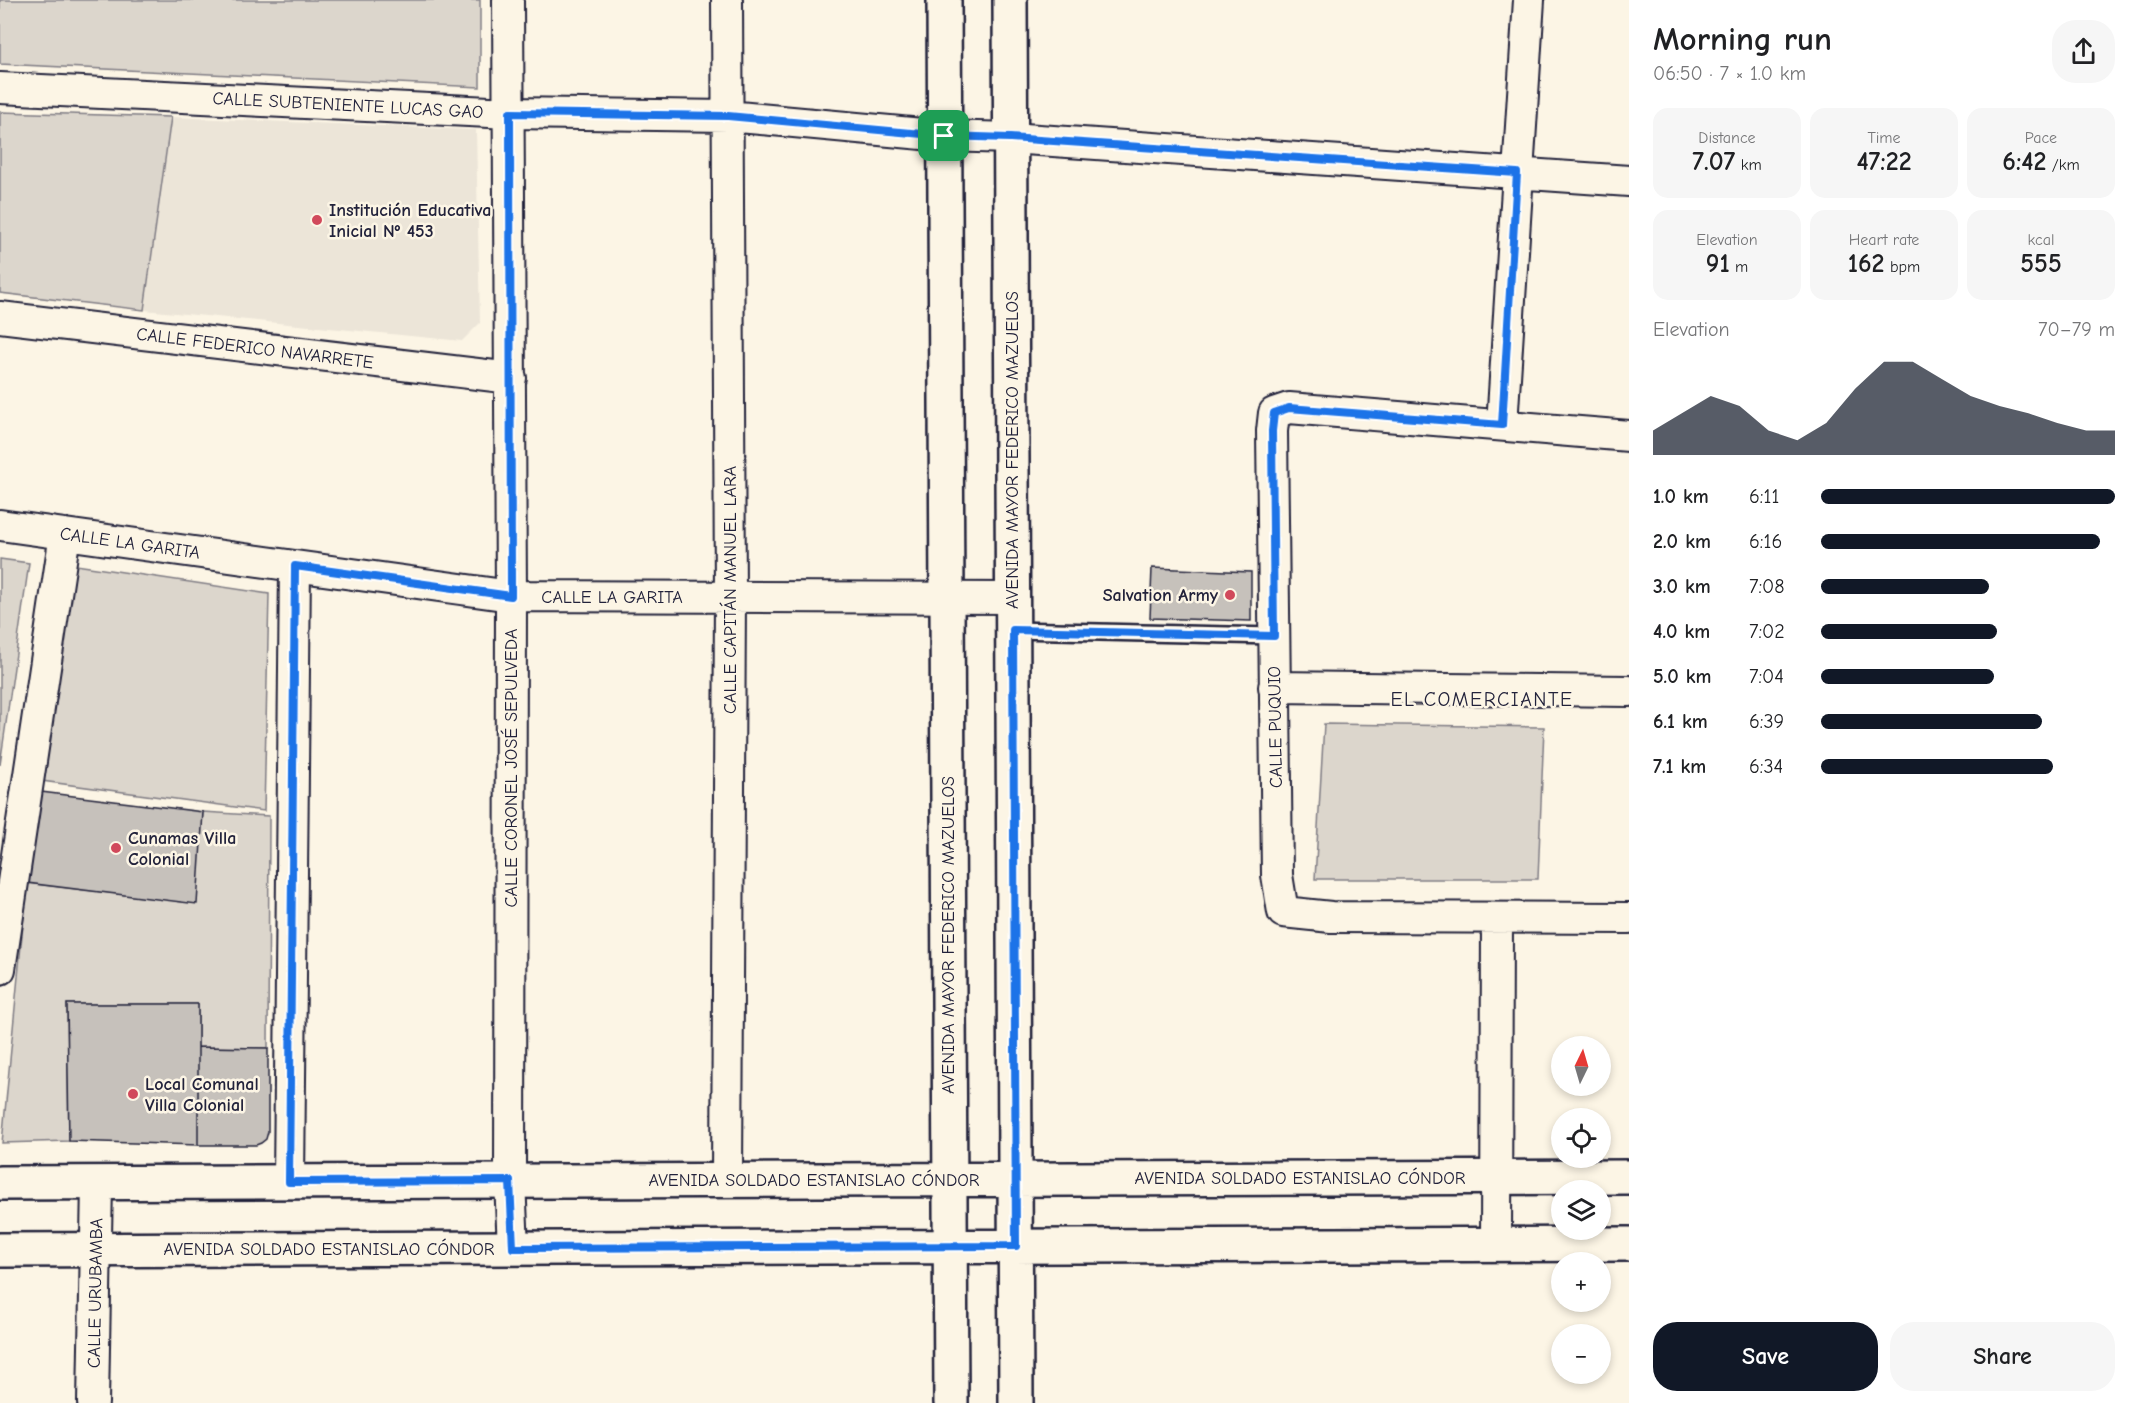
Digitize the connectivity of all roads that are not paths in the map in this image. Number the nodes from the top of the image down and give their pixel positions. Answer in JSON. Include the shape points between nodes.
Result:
{"nodes":[{"id":1,"x":508,"y":0,"type":"edge"},
{"id":2,"x":728,"y":0,"type":"edge"},
{"id":3,"x":944,"y":0,"type":"edge"},
{"id":4,"x":1010,"y":0,"type":"edge"},
{"id":5,"x":1529,"y":0,"type":"edge"},
{"id":6,"x":0,"y":88,"type":"edge"},
{"id":7,"x":510,"y":113,"type":"junction"},
{"id":8,"x":728,"y":116,"type":"junction"},
{"id":9,"x":944,"y":136,"type":"junction"},
{"id":10,"x":1010,"y":138,"type":"junction"},
{"id":11,"x":1517,"y":173,"type":"junction"},
{"id":12,"x":1629,"y":181,"type":"edge"},
{"id":13,"x":0,"y":316,"type":"edge"},
{"id":14,"x":511,"y":378,"type":"junction"},
{"id":15,"x":1502,"y":425,"type":"junction"},
{"id":16,"x":1629,"y":436,"type":"edge"},
{"id":17,"x":0,"y":525,"type":"edge"},
{"id":18,"x":64,"y":534,"type":"junction"},
{"id":19,"x":295,"y":566,"type":"junction"},
{"id":20,"x":511,"y":596,"type":"junction"},
{"id":21,"x":730,"y":597,"type":"junction"},
{"id":22,"x":947,"y":597,"type":"junction"},
{"id":23,"x":1013,"y":598,"type":"junction"},
{"id":24,"x":1013,"y":630,"type":"junction"},
{"id":25,"x":1274,"y":636,"type":"junction"},
{"id":26,"x":1274,"y":687,"type":"junction"},
{"id":27,"x":1629,"y":691,"type":"edge"},
{"id":28,"x":1497,"y":918,"type":"junction"},
{"id":29,"x":1629,"y":918,"type":"edge"},
{"id":30,"x":0,"y":969,"type":"edge"},
{"id":31,"x":1495,"y":1177,"type":"junction"},
{"id":32,"x":1629,"y":1177,"type":"edge"},
{"id":33,"x":950,"y":1179,"type":"junction"},
{"id":34,"x":1016,"y":1179,"type":"junction"},
{"id":35,"x":727,"y":1180,"type":"junction"},
{"id":36,"x":510,"y":1181,"type":"junction"},
{"id":37,"x":97,"y":1182,"type":"junction"},
{"id":38,"x":289,"y":1182,"type":"junction"},
{"id":39,"x":0,"y":1183,"type":"edge"},
{"id":40,"x":1496,"y":1245,"type":"junction"},
{"id":41,"x":1629,"y":1245,"type":"edge"},
{"id":42,"x":1016,"y":1246,"type":"junction"},
{"id":43,"x":950,"y":1247,"type":"junction"},
{"id":44,"x":513,"y":1248,"type":"junction"},
{"id":45,"x":0,"y":1250,"type":"edge"},
{"id":46,"x":95,"y":1250,"type":"junction"},
{"id":47,"x":93,"y":1403,"type":"edge"},
{"id":48,"x":951,"y":1403,"type":"edge"},
{"id":49,"x":1017,"y":1403,"type":"edge"}],
"edges":[{"from":1,"to":7,"type":"street","name":"CALLE CORONEL JOSÉ SEPULVEDA"},
{"from":2,"to":8,"type":"street","name":"CALLE CAPITÁN MANUEL LARA"},
{"from":3,"to":9,"type":"street","name":"AVENIDA MAYOR FEDERICO MAZUELOS"},
{"from":4,"to":10,"type":"street","name":"AVENIDA MAYOR FEDERICO MAZUELOS"},
{"from":5,"to":11,"type":"street"},
{"from":6,"to":7,"type":"street","name":"CALLE SUBTENIENTE LUCAS GAO"},
{"from":7,"to":8,"type":"street","name":"CALLE SUBTENIENTE LUCAS GAO"},
{"from":7,"to":14,"type":"street","name":"CALLE CORONEL JOSÉ SEPULVEDA"},
{"from":8,"to":9,"type":"street","name":"CALLE SUBTENIENTE LUCAS GAO"},
{"from":8,"to":21,"type":"street","name":"CALLE CAPITÁN MANUEL LARA"},
{"from":9,"to":10,"type":"street","name":"CALLE SUBTENIENTE LUCAS GAO"},
{"from":9,"to":22,"type":"street","name":"AVENIDA MAYOR FEDERICO MAZUELOS"},
{"from":10,"to":11,"type":"street","name":"CALLE SUBTENIENTE LUCAS GAO"},
{"from":10,"to":23,"type":"street","name":"AVENIDA MAYOR FEDERICO MAZUELOS"},
{"from":11,"to":12,"type":"street","name":"CALLE SUBTENIENTE LUCAS GAO"},
{"from":11,"to":15,"type":"street"},
{"from":13,"to":14,"type":"street","name":"CALLE FEDERICO NAVARRETE"},
{"from":14,"to":20,"type":"street","name":"CALLE CORONEL JOSÉ SEPULVEDA"},
{"from":15,"to":16,"type":"street"},
{"from":15,"to":25,"type":"street","name":"CALLE PUQUIO","via":[[1289,408],[1274,413]]},
{"from":17,"to":18,"type":"street","name":"CALLE LA GARITA"},
{"from":18,"to":19,"type":"street","name":"CALLE LA GARITA"},
{"from":18,"to":30,"type":"street"},
{"from":19,"to":20,"type":"street","name":"CALLE LA GARITA"},
{"from":19,"to":38,"type":"street"},
{"from":20,"to":21,"type":"street","name":"CALLE LA GARITA"},
{"from":20,"to":36,"type":"street","name":"CALLE CORONEL JOSÉ SEPULVEDA"},
{"from":21,"to":22,"type":"street","name":"CALLE LA GARITA"},
{"from":21,"to":35,"type":"street","name":"CALLE CAPITÁN MANUEL LARA"},
{"from":22,"to":23,"type":"street","name":"CALLE LA GARITA"},
{"from":22,"to":33,"type":"street","name":"AVENIDA MAYOR FEDERICO MAZUELOS"},
{"from":23,"to":24,"type":"street","name":"AVENIDA MAYOR FEDERICO MAZUELOS"},
{"from":24,"to":25,"type":"lane"},
{"from":24,"to":34,"type":"street","name":"AVENIDA MAYOR FEDERICO MAZUELOS"},
{"from":25,"to":26,"type":"street","name":"CALLE PUQUIO"},
{"from":26,"to":27,"type":"street"},
{"from":26,"to":28,"type":"street","name":"CALLE PUQUIO","via":[[1277,875],[1283,912],[1331,917]]},
{"from":28,"to":29,"type":"street"},
{"from":28,"to":31,"type":"street"},
{"from":31,"to":32,"type":"street","name":"AVENIDA SOLDADO ESTANISLAO CÓNDOR"},
{"from":31,"to":34,"type":"street","name":"AVENIDA SOLDADO ESTANISLAO CÓNDOR"},
{"from":31,"to":40,"type":"street"},
{"from":33,"to":34,"type":"street","name":"AVENIDA SOLDADO ESTANISLAO CÓNDOR"},
{"from":33,"to":35,"type":"street","name":"AVENIDA SOLDADO ESTANISLAO CÓNDOR"},
{"from":33,"to":43,"type":"street","name":"AVENIDA MAYOR FEDERICO MAZUELOS"},
{"from":34,"to":42,"type":"street","name":"AVENIDA MAYOR FEDERICO MAZUELOS"},
{"from":35,"to":36,"type":"street","name":"AVENIDA SOLDADO ESTANISLAO CÓNDOR"},
{"from":36,"to":38,"type":"street","name":"AVENIDA SOLDADO ESTANISLAO CÓNDOR"},
{"from":36,"to":44,"type":"street","name":"CALLE CORONEL JOSÉ SEPULVEDA"},
{"from":37,"to":38,"type":"street","name":"AVENIDA SOLDADO ESTANISLAO CÓNDOR"},
{"from":37,"to":39,"type":"street","name":"AVENIDA SOLDADO ESTANISLAO CÓNDOR"},
{"from":37,"to":46,"type":"street","name":"CALLE URUBAMBA"},
{"from":40,"to":41,"type":"street","name":"AVENIDA SOLDADO ESTANISLAO CÓNDOR"},
{"from":40,"to":42,"type":"street","name":"AVENIDA SOLDADO ESTANISLAO CÓNDOR"},
{"from":42,"to":43,"type":"street","name":"AVENIDA SOLDADO ESTANISLAO CÓNDOR"},
{"from":42,"to":49,"type":"street","name":"AVENIDA MAYOR FEDERICO MAZUELOS"},
{"from":43,"to":44,"type":"street","name":"AVENIDA SOLDADO ESTANISLAO CÓNDOR"},
{"from":43,"to":48,"type":"street","name":"AVENIDA MAYOR FEDERICO MAZUELOS"},
{"from":44,"to":46,"type":"street","name":"AVENIDA SOLDADO ESTANISLAO CÓNDOR"},
{"from":45,"to":46,"type":"street","name":"AVENIDA SOLDADO ESTANISLAO CÓNDOR"},
{"from":46,"to":47,"type":"street","name":"CALLE URUBAMBA"}]}
